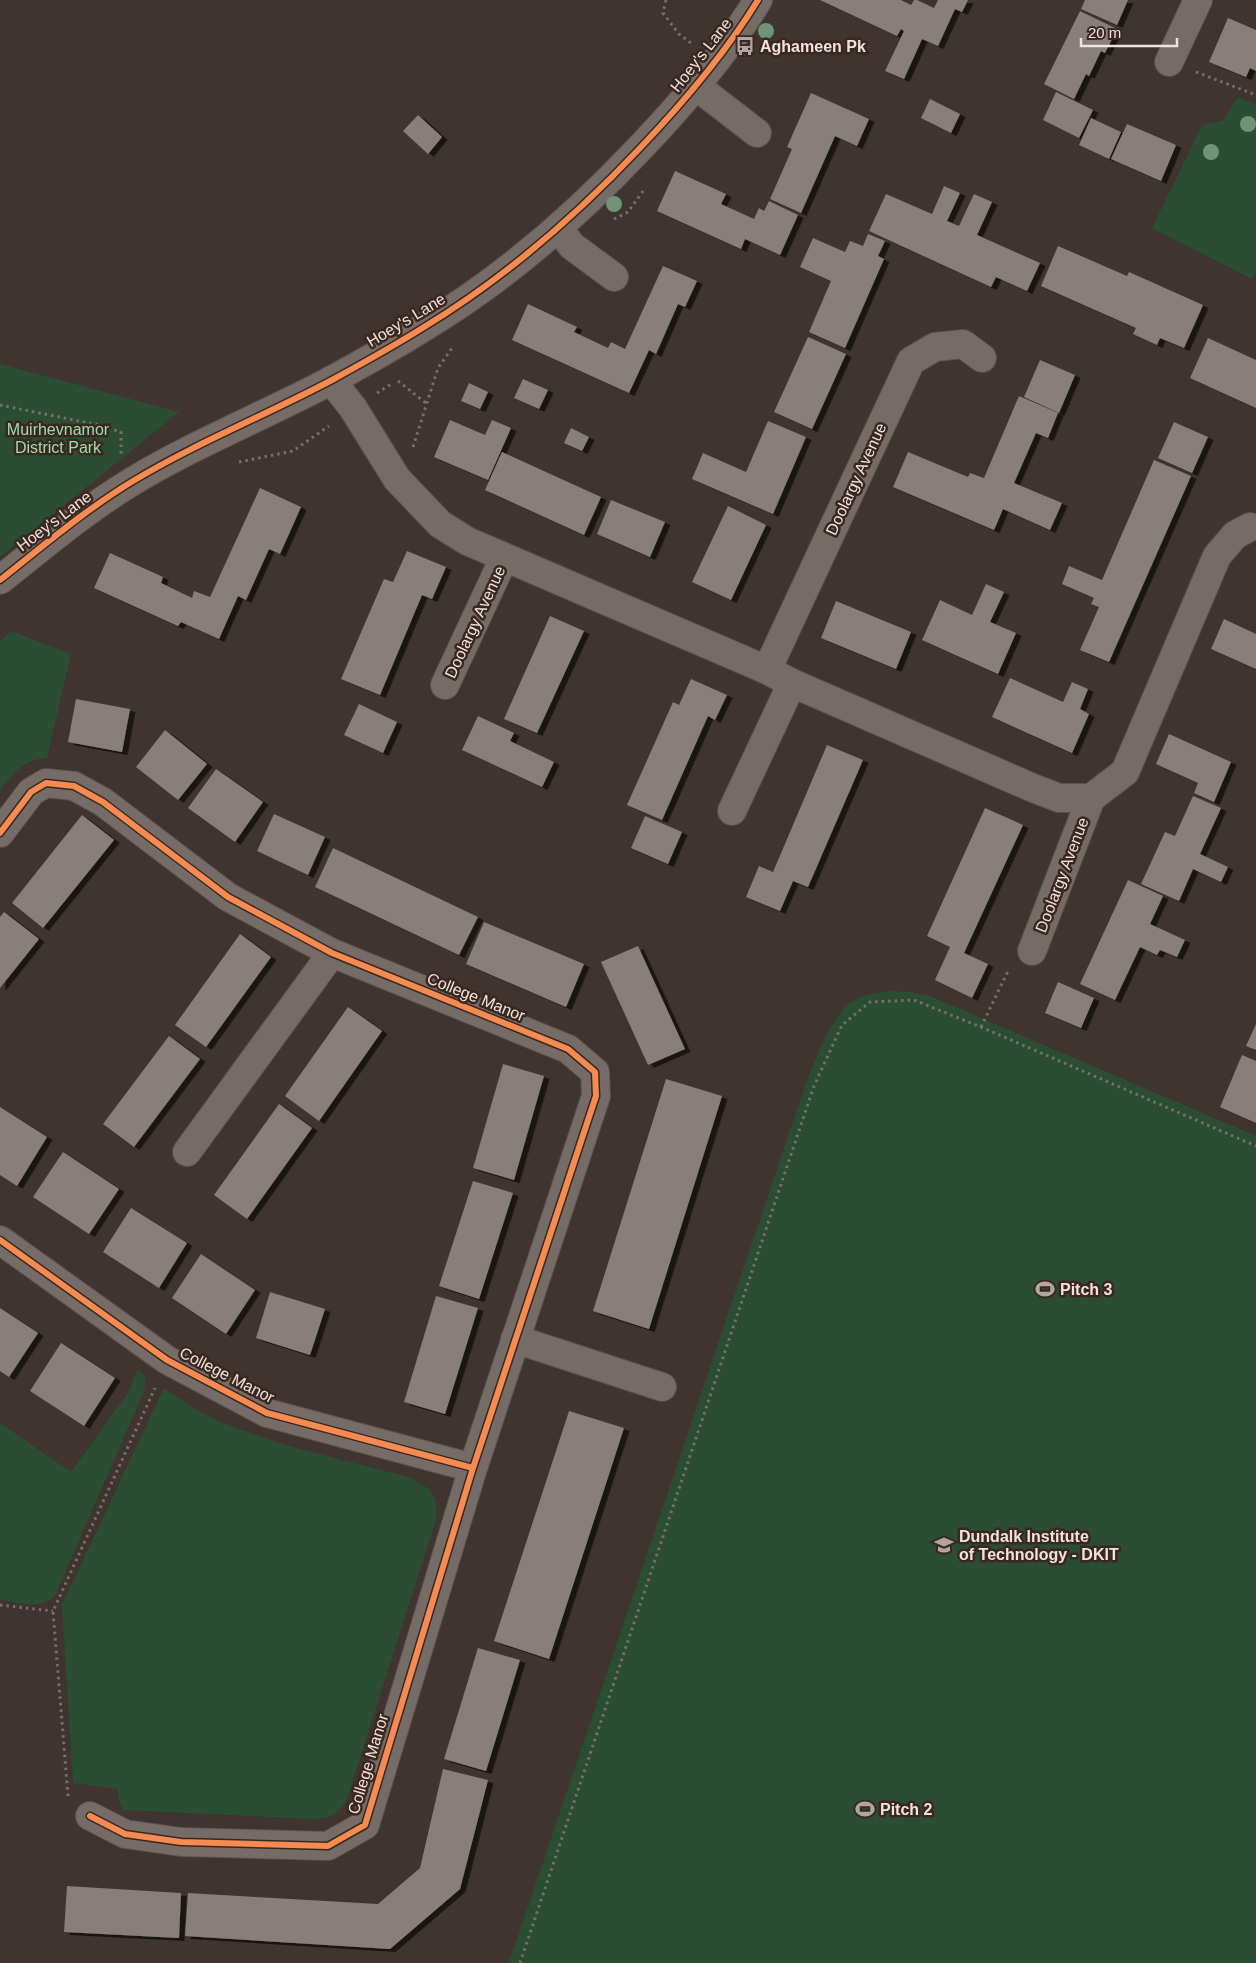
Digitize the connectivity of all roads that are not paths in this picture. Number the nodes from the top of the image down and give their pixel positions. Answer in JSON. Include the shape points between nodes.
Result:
{"nodes":[{"id":1,"x":758,"y":0,"type":"edge"},
{"id":2,"x":1198,"y":0,"type":"edge"},
{"id":3,"x":1169,"y":62,"type":"road end"},
{"id":4,"x":696,"y":86,"type":"junction"},
{"id":5,"x":757,"y":133,"type":"dead end"},
{"id":6,"x":558,"y":228,"type":"junction"},
{"id":7,"x":614,"y":277,"type":"dead end"},
{"id":8,"x":982,"y":358,"type":"dead end"},
{"id":9,"x":331,"y":380,"type":"junction"},
{"id":10,"x":1250,"y":527,"type":"dead end"},
{"id":11,"x":504,"y":558,"type":"junction"},
{"id":12,"x":0,"y":580,"type":"edge"},
{"id":13,"x":767,"y":670,"type":"junction"},
{"id":14,"x":792,"y":683,"type":"junction"},
{"id":15,"x":445,"y":685,"type":"dead end"},
{"id":16,"x":1091,"y":798,"type":"junction"},
{"id":17,"x":732,"y":811,"type":"dead end"},
{"id":18,"x":0,"y":833,"type":"edge"},
{"id":19,"x":1032,"y":951,"type":"road end"},
{"id":20,"x":332,"y":953,"type":"junction"},
{"id":21,"x":187,"y":1152,"type":"dead end"},
{"id":22,"x":0,"y":1240,"type":"edge"},
{"id":23,"x":515,"y":1339,"type":"junction"},
{"id":24,"x":662,"y":1387,"type":"dead end"},
{"id":25,"x":473,"y":1468,"type":"junction"},
{"id":26,"x":90,"y":1816,"type":"road end"}],
"edges":[{"from":1,"to":4,"type":"street","name":"Hoey's Lane"},
{"from":2,"to":3,"type":"street"},
{"from":4,"to":5,"type":"street"},
{"from":4,"to":6,"type":"street","name":"Hoey's Lane","via":[[616,174]]},
{"from":6,"to":7,"type":"street","via":[[572,246]]},
{"from":6,"to":9,"type":"street","name":"Hoey's Lane","via":[[488,286],[425,327]]},
{"from":8,"to":13,"type":"street","name":"Doolargy Avenue","via":[[963,344],[935,347],[911,361]]},
{"from":9,"to":11,"type":"street","name":"Doolargy Avenue","via":[[397,479],[440,524]]},
{"from":9,"to":12,"type":"street","name":"Hoey's Lane","via":[[134,481],[87,511]]},
{"from":10,"to":16,"type":"street","name":"Doolargy Avenue","via":[[1235,535],[1217,556],[1125,772]]},
{"from":11,"to":13,"type":"street","name":"Doolargy Avenue"},
{"from":11,"to":15,"type":"street","name":"Doolargy Avenue"},
{"from":13,"to":14,"type":"street","name":"Doolargy Avenue"},
{"from":14,"to":16,"type":"street","name":"Doolargy Avenue","via":[[1050,795]]},
{"from":14,"to":17,"type":"street"},
{"from":16,"to":19,"type":"street","name":"Doolargy Avenue"},
{"from":18,"to":20,"type":"street","name":"College Manor","via":[[31,792],[46,783],[74,786],[103,802],[228,897]]},
{"from":20,"to":21,"type":"street"},
{"from":20,"to":23,"type":"street","name":"College Manor","via":[[568,1049],[595,1072],[596,1096]]},
{"from":22,"to":25,"type":"street","name":"College Manor","via":[[168,1360],[267,1413]]},
{"from":23,"to":24,"type":"street"},
{"from":23,"to":25,"type":"street","name":"College Manor"},
{"from":25,"to":26,"type":"street","name":"College Manor","via":[[365,1825],[328,1846],[181,1842],[125,1834]]}]}
